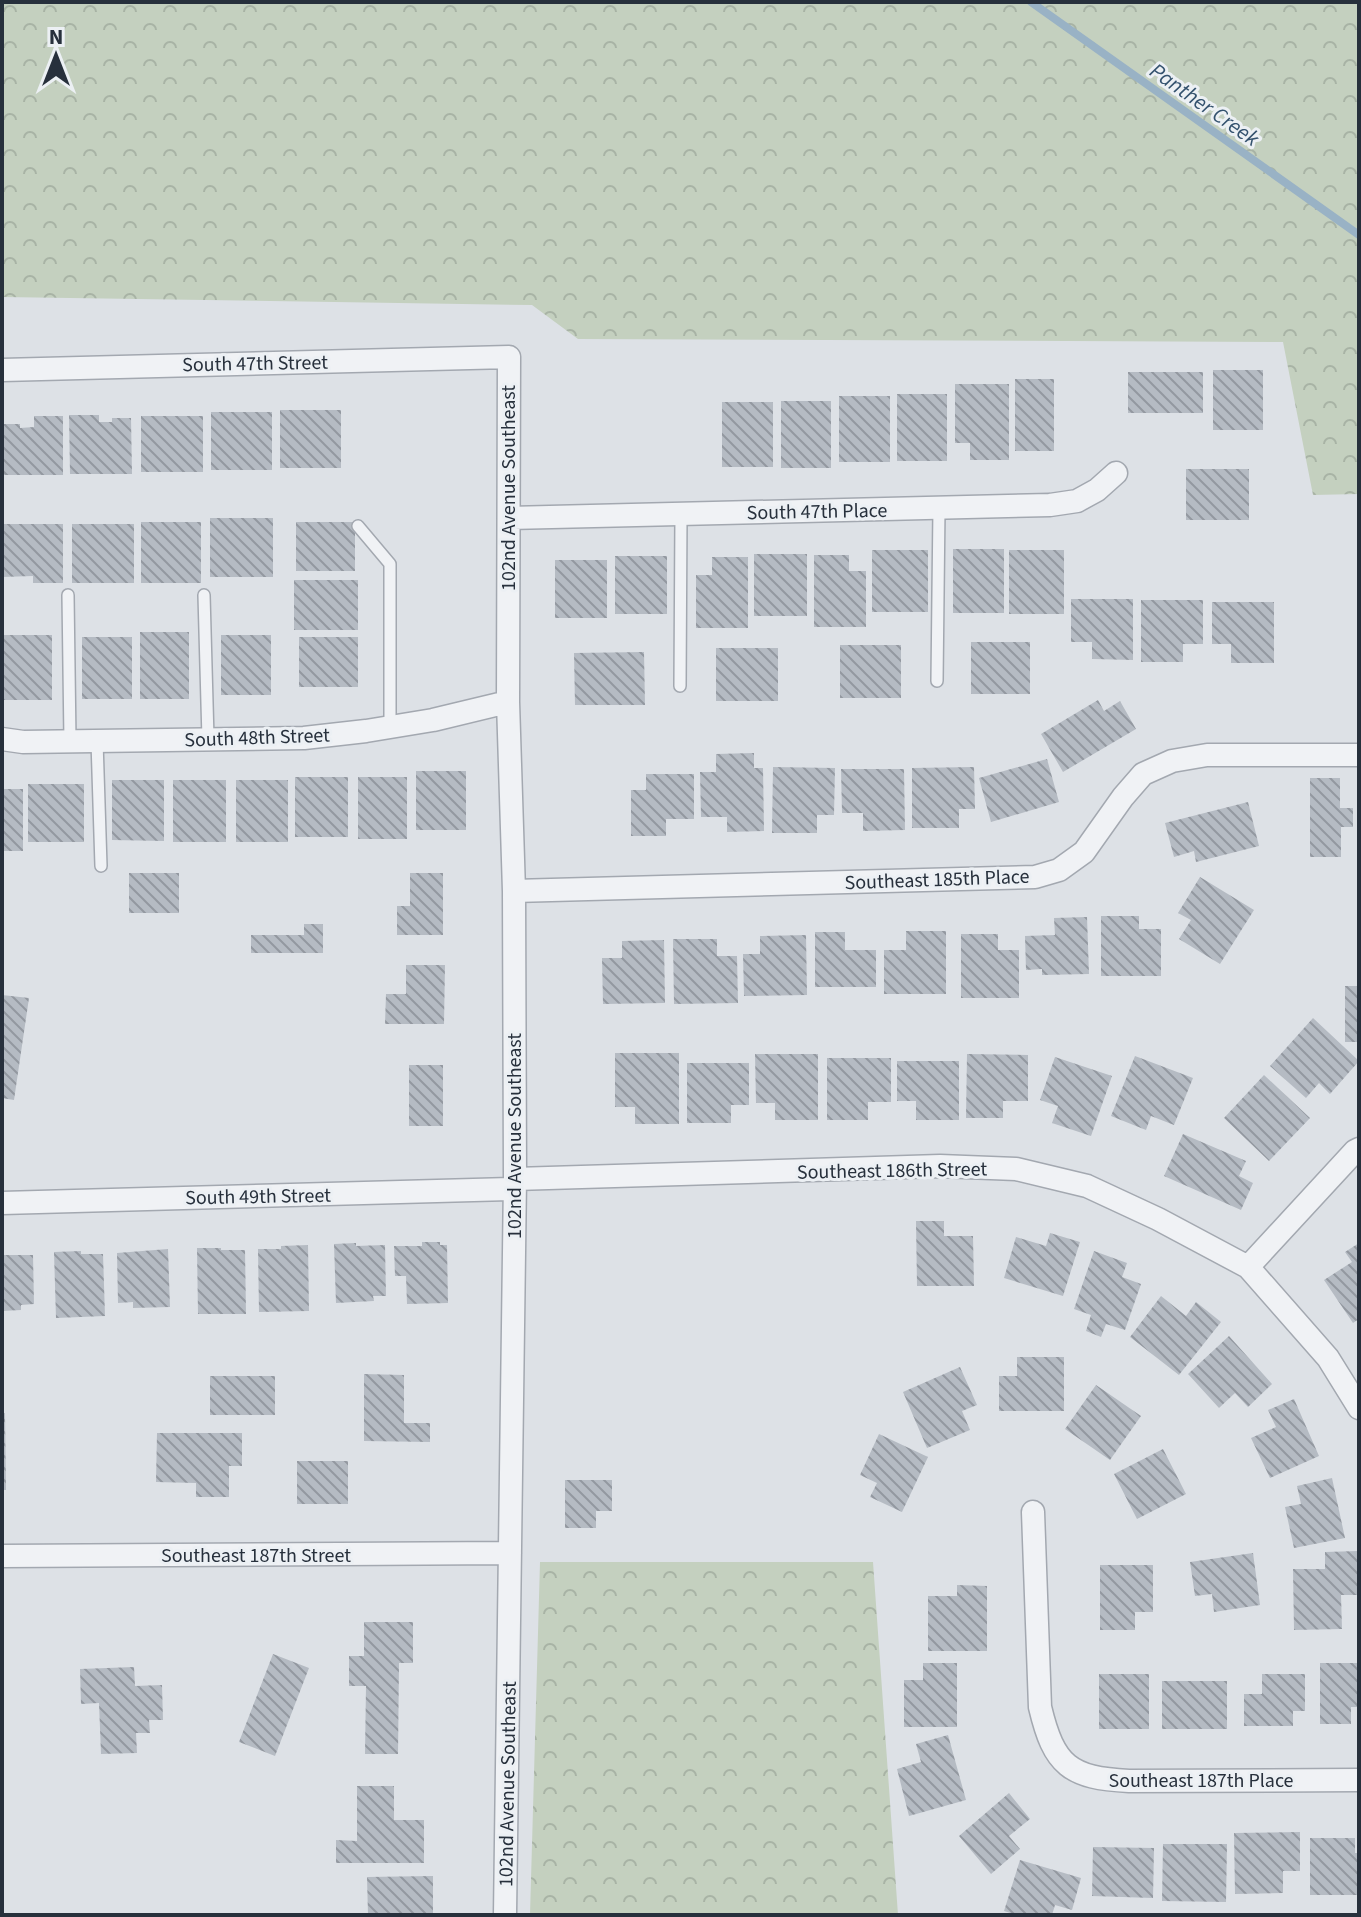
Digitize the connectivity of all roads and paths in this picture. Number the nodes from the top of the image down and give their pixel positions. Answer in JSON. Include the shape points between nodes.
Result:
{"nodes":[{"id":1,"x":509,"y":357,"type":"joint"},
{"id":2,"x":2,"y":370,"type":"edge"},
{"id":3,"x":1116,"y":473,"type":"dead end"},
{"id":4,"x":939,"y":508,"type":"junction"},
{"id":5,"x":681,"y":514,"type":"junction"},
{"id":6,"x":509,"y":518,"type":"junction"},
{"id":7,"x":358,"y":526,"type":"dead end"},
{"id":8,"x":68,"y":595,"type":"dead end"},
{"id":9,"x":204,"y":595,"type":"dead end"},
{"id":10,"x":937,"y":681,"type":"dead end"},
{"id":11,"x":680,"y":686,"type":"dead end"},
{"id":12,"x":508,"y":702,"type":"junction"},
{"id":13,"x":390,"y":727,"type":"junction"},
{"id":14,"x":2,"y":739,"type":"edge"},
{"id":15,"x":208,"y":739,"type":"junction"},
{"id":16,"x":70,"y":741,"type":"junction"},
{"id":17,"x":97,"y":741,"type":"junction"},
{"id":18,"x":1359,"y":755,"type":"edge"},
{"id":19,"x":101,"y":866,"type":"dead end"},
{"id":20,"x":514,"y":891,"type":"junction"},
{"id":21,"x":1359,"y":1149,"type":"edge"},
{"id":22,"x":514,"y":1184,"type":"junction"},
{"id":23,"x":2,"y":1203,"type":"edge"},
{"id":24,"x":1248,"y":1267,"type":"junction"},
{"id":25,"x":1359,"y":1408,"type":"edge"},
{"id":26,"x":1033,"y":1512,"type":"dead end"},
{"id":27,"x":510,"y":1553,"type":"junction"},
{"id":28,"x":2,"y":1556,"type":"edge"},
{"id":29,"x":1359,"y":1780,"type":"edge"},
{"id":30,"x":505,"y":1915,"type":"edge"}],
"edges":[{"from":1,"to":2,"type":"street","name":"South 47th Street"},
{"from":1,"to":6,"type":"street","name":"102nd Avenue Southeast"},
{"from":3,"to":4,"type":"street","name":"South 47th Place","via":[[1077,501]]},
{"from":4,"to":5,"type":"street","name":"South 47th Place"},
{"from":4,"to":10,"type":"lane"},
{"from":5,"to":6,"type":"street","name":"South 47th Place"},
{"from":5,"to":11,"type":"lane"},
{"from":6,"to":12,"type":"street","name":"102nd Avenue Southeast"},
{"from":7,"to":13,"type":"lane","via":[[390,564]]},
{"from":8,"to":16,"type":"lane"},
{"from":9,"to":15,"type":"lane"},
{"from":12,"to":13,"type":"street","name":"South 48th Street"},
{"from":12,"to":20,"type":"street","name":"102nd Avenue Southeast"},
{"from":13,"to":15,"type":"street","name":"South 48th Street","via":[[304,738]]},
{"from":14,"to":16,"type":"street","name":"South 48th Street"},
{"from":15,"to":17,"type":"street","name":"South 48th Street"},
{"from":16,"to":17,"type":"street","name":"South 48th Street"},
{"from":17,"to":19,"type":"lane"},
{"from":18,"to":20,"type":"street","name":"Southeast 185th Place","via":[[1207,755],[1172,761],[1143,774],[1084,852],[1059,870],[1035,877]]},
{"from":20,"to":22,"type":"street","name":"102nd Avenue Southeast"},
{"from":21,"to":24,"type":"street"},
{"from":22,"to":23,"type":"street","name":"South 49th Street"},
{"from":22,"to":24,"type":"street","name":"Southeast 186th Street","via":[[940,1166],[1016,1169],[1087,1186]]},
{"from":22,"to":27,"type":"street","name":"102nd Avenue Southeast"},
{"from":24,"to":25,"type":"street","via":[[1328,1358]]},
{"from":26,"to":29,"type":"street","name":"Southeast 187th Place","via":[[1040,1707],[1047,1734],[1072,1770],[1101,1780],[1129,1781]]},
{"from":27,"to":28,"type":"street","name":"Southeast 187th Street"},
{"from":27,"to":30,"type":"street","name":"102nd Avenue Southeast"}]}
